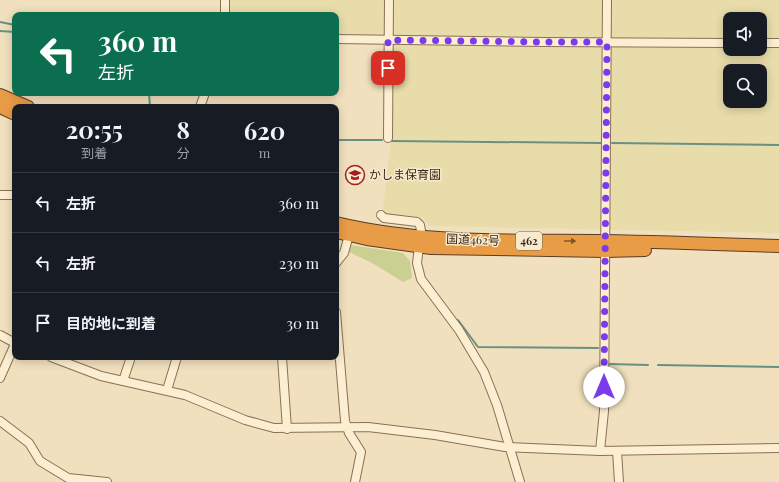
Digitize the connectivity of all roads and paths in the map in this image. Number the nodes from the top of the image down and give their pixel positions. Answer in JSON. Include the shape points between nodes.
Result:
{"nodes":[{"id":1,"x":225,"y":0,"type":"edge"},
{"id":2,"x":389,"y":0,"type":"edge"},
{"id":3,"x":607,"y":0,"type":"edge"},
{"id":4,"x":225,"y":12,"type":"edge"},
{"id":5,"x":339,"y":39,"type":"edge"},
{"id":6,"x":388,"y":40,"type":"junction"},
{"id":7,"x":607,"y":42,"type":"junction"},
{"id":8,"x":723,"y":43,"type":"edge"},
{"id":9,"x":767,"y":43,"type":"edge"},
{"id":10,"x":779,"y":43,"type":"edge"},
{"id":11,"x":0,"y":96,"type":"edge"},
{"id":12,"x":20,"y":104,"type":"edge"},
{"id":13,"x":0,"y":107,"type":"edge"},
{"id":14,"x":12,"y":113,"type":"edge"},
{"id":15,"x":388,"y":138,"type":"dead end"},
{"id":16,"x":0,"y":195,"type":"edge"},
{"id":17,"x":12,"y":195,"type":"edge"},
{"id":18,"x":381,"y":215,"type":"dead end"},
{"id":19,"x":339,"y":224,"type":"edge"},
{"id":20,"x":339,"y":233,"type":"edge"},
{"id":21,"x":349,"y":235,"type":"junction"},
{"id":22,"x":420,"y":242,"type":"junction"},
{"id":23,"x":605,"y":246,"type":"junction"},
{"id":24,"x":779,"y":246,"type":"edge"},
{"id":25,"x":779,"y":252,"type":"edge"},
{"id":26,"x":339,"y":259,"type":"edge"},
{"id":27,"x":0,"y":335,"type":"edge"},
{"id":28,"x":12,"y":342,"type":"edge"},
{"id":29,"x":339,"y":348,"type":"edge"},
{"id":30,"x":12,"y":351,"type":"edge"},
{"id":31,"x":59,"y":360,"type":"edge"},
{"id":32,"x":130,"y":360,"type":"edge"},
{"id":33,"x":176,"y":360,"type":"edge"},
{"id":34,"x":282,"y":360,"type":"edge"},
{"id":35,"x":0,"y":378,"type":"edge"},
{"id":36,"x":123,"y":380,"type":"junction"},
{"id":37,"x":167,"y":390,"type":"junction"},
{"id":38,"x":0,"y":421,"type":"edge"},
{"id":39,"x":347,"y":427,"type":"junction"},
{"id":40,"x":286,"y":429,"type":"junction"},
{"id":41,"x":510,"y":447,"type":"junction"},
{"id":42,"x":779,"y":448,"type":"edge"},
{"id":43,"x":600,"y":451,"type":"junction"},
{"id":44,"x":617,"y":451,"type":"junction"},
{"id":45,"x":107,"y":482,"type":"edge"},
{"id":46,"x":355,"y":482,"type":"edge"},
{"id":47,"x":520,"y":482,"type":"edge"},
{"id":48,"x":619,"y":482,"type":"edge"}],
"edges":[{"from":1,"to":4,"type":"street"},
{"from":2,"to":6,"type":"street"},
{"from":3,"to":7,"type":"street"},
{"from":5,"to":6,"type":"street"},
{"from":6,"to":7,"type":"street"},
{"from":6,"to":15,"type":"street"},
{"from":7,"to":8,"type":"street"},
{"from":7,"to":23,"type":"street"},
{"from":9,"to":10,"type":"street"},
{"from":11,"to":12,"type":"highway"},
{"from":13,"to":14,"type":"highway"},
{"from":16,"to":17,"type":"street"},
{"from":18,"to":22,"type":"street","via":[[384,218],[420,224]]},
{"from":19,"to":22,"type":"highway","name":"国道462号","number":"462"},
{"from":20,"to":21,"type":"highway","name":"国道462号","number":"462"},
{"from":21,"to":22,"type":"highway","name":"国道462号","number":"462"},
{"from":21,"to":26,"type":"street","via":[[344,253]]},
{"from":22,"to":23,"type":"highway","name":"国道462号","number":"462"},
{"from":22,"to":41,"type":"street","via":[[417,263],[421,279],[478,360],[495,399]]},
{"from":23,"to":24,"type":"highway","name":"国道462号","number":"462"},
{"from":23,"to":25,"type":"highway","name":"国道462号","number":"462","via":[[662,250]]},
{"from":23,"to":43,"type":"street","via":[[604,411]]},
{"from":27,"to":28,"type":"street"},
{"from":29,"to":39,"type":"street"},
{"from":30,"to":35,"type":"street"},
{"from":31,"to":36,"type":"street","via":[[101,376]]},
{"from":32,"to":36,"type":"street"},
{"from":33,"to":37,"type":"street"},
{"from":34,"to":40,"type":"street"},
{"from":36,"to":37,"type":"street"},
{"from":37,"to":40,"type":"street","via":[[245,420]]},
{"from":38,"to":45,"type":"street","via":[[29,443],[40,461],[68,478]]},
{"from":39,"to":40,"type":"street"},
{"from":39,"to":41,"type":"street","via":[[388,429]]},
{"from":39,"to":46,"type":"street","via":[[361,452]]},
{"from":41,"to":43,"type":"street"},
{"from":41,"to":47,"type":"street"},
{"from":42,"to":44,"type":"street"},
{"from":43,"to":44,"type":"street"},
{"from":44,"to":48,"type":"street"}]}
